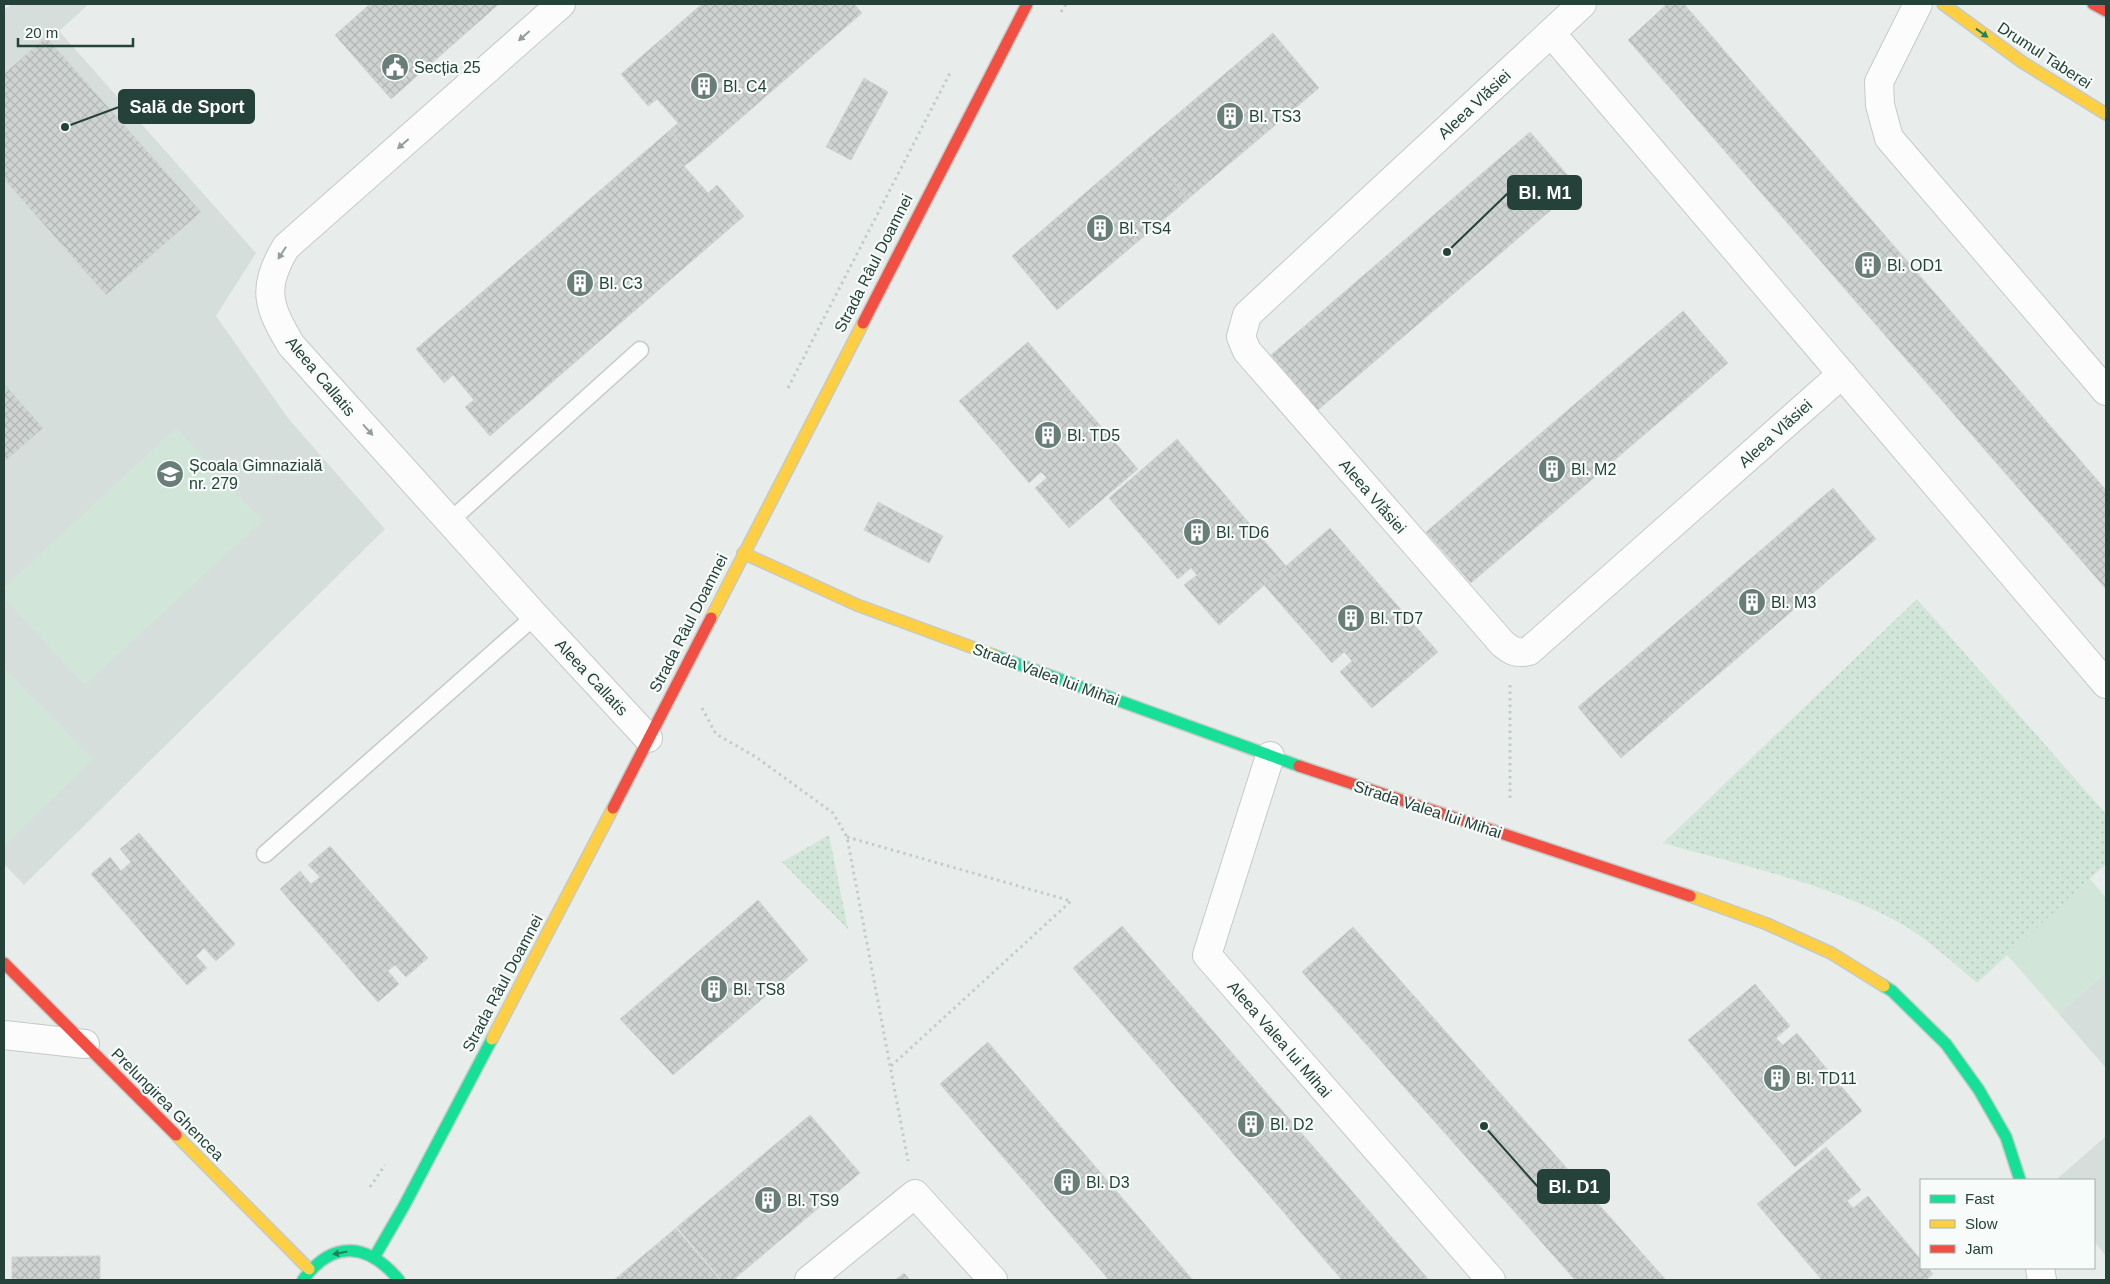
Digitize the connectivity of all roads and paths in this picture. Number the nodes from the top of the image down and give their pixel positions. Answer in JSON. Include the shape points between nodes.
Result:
{"nodes":[{"id":1,"x":561,"y":4,"type":"edge"},
{"id":2,"x":1027,"y":4,"type":"edge"},
{"id":3,"x":1582,"y":4,"type":"edge"},
{"id":4,"x":1918,"y":4,"type":"edge"},
{"id":5,"x":1943,"y":4,"type":"edge"},
{"id":6,"x":2094,"y":4,"type":"edge"},
{"id":7,"x":2106,"y":11,"type":"edge"},
{"id":8,"x":1551,"y":33,"type":"junction"},
{"id":9,"x":2106,"y":114,"type":"edge"},
{"id":10,"x":640,"y":350,"type":"dead end"},
{"id":11,"x":1842,"y":374,"type":"junction"},
{"id":12,"x":2106,"y":391,"type":"edge"},
{"id":13,"x":450,"y":521,"type":"junction"},
{"id":14,"x":743,"y":553,"type":"junction"},
{"id":15,"x":535,"y":616,"type":"junction"},
{"id":16,"x":1510,"y":650,"type":"junction"},
{"id":17,"x":682,"y":672,"type":"junction"},
{"id":18,"x":2106,"y":684,"type":"edge"},
{"id":19,"x":648,"y":738,"type":"junction"},
{"id":20,"x":1270,"y":756,"type":"junction"},
{"id":21,"x":1510,"y":836,"type":"junction"},
{"id":22,"x":847,"y":837,"type":"junction"},
{"id":23,"x":264,"y":854,"type":"dead end"},
{"id":24,"x":4,"y":962,"type":"edge"},
{"id":25,"x":4,"y":1035,"type":"edge"},
{"id":26,"x":85,"y":1044,"type":"junction"},
{"id":27,"x":889,"y":1068,"type":"junction"},
{"id":28,"x":2020,"y":1179,"type":"edge"},
{"id":29,"x":915,"y":1194,"type":"junction"},
{"id":30,"x":375,"y":1256,"type":"junction"},
{"id":31,"x":309,"y":1269,"type":"junction"},
{"id":32,"x":303,"y":1280,"type":"edge"},
{"id":33,"x":399,"y":1280,"type":"edge"},
{"id":34,"x":809,"y":1280,"type":"edge"},
{"id":35,"x":993,"y":1280,"type":"edge"},
{"id":36,"x":1491,"y":1280,"type":"edge"}],
"edges":[{"from":1,"to":13,"type":"street","name":"Aleea Callatis","one_way":true,"via":[[286,247],[273,267],[269,296],[291,345]]},
{"from":2,"to":14,"type":"main road","name":"Strada Râul Doamnei"},
{"from":3,"to":8,"type":"street","name":"Aleea Vlăsiei"},
{"from":4,"to":12,"type":"street","via":[[1879,82],[1880,105],[1889,138]]},
{"from":5,"to":9,"type":"main road","name":"Drumul Taberei","one_way":true,"via":[[2022,62]]},
{"from":6,"to":7,"type":"main road"},
{"from":8,"to":11,"type":"street"},
{"from":8,"to":16,"type":"street","name":"Aleea Vlăsiei","via":[[1247,316],[1241,337],[1247,352]]},
{"from":10,"to":13,"type":"lane"},
{"from":11,"to":16,"type":"street","name":"Aleea Vlăsiei","via":[[1529,651],[1520,654]]},
{"from":11,"to":18,"type":"street"},
{"from":13,"to":15,"type":"street","name":"Aleea Callatis"},
{"from":14,"to":17,"type":"main road","name":"Strada Râul Doamnei"},
{"from":14,"to":20,"type":"main road","name":"Strada Valea lui Mihai","via":[[857,605]]},
{"from":15,"to":19,"type":"street","name":"Aleea Callatis"},
{"from":15,"to":23,"type":"lane"},
{"from":16,"to":21,"type":"path"},
{"from":17,"to":19,"type":"main road","name":"Strada Râul Doamnei"},
{"from":17,"to":22,"type":"path","via":[[716,734],[756,757],[833,813]]},
{"from":19,"to":30,"type":"main road","name":"Strada Râul Doamnei"},
{"from":20,"to":21,"type":"main road","name":"Strada Valea lui Mihai"},
{"from":20,"to":36,"type":"street","name":"Aleea Valea lui Mihai","via":[[1207,955]]},
{"from":21,"to":28,"type":"main road","name":"Strada Valea lui Mihai","via":[[1767,924],[1831,953],[1892,991],[1946,1044],[1979,1090],[2006,1137]]},
{"from":22,"to":27,"type":"path"},
{"from":22,"to":27,"type":"path","via":[[1071,902]]},
{"from":24,"to":26,"type":"main road","name":"Prelungirea Ghencea"},
{"from":25,"to":26,"type":"street"},
{"from":26,"to":31,"type":"main road","name":"Prelungirea Ghencea"},
{"from":27,"to":29,"type":"path"},
{"from":29,"to":34,"type":"street"},
{"from":29,"to":35,"type":"street"},
{"from":30,"to":31,"type":"main road","one_way":true,"via":[[358,1250],[340,1251],[323,1257]]},
{"from":30,"to":33,"type":"main road","via":[[389,1266]]},
{"from":31,"to":32,"type":"main road"}]}
